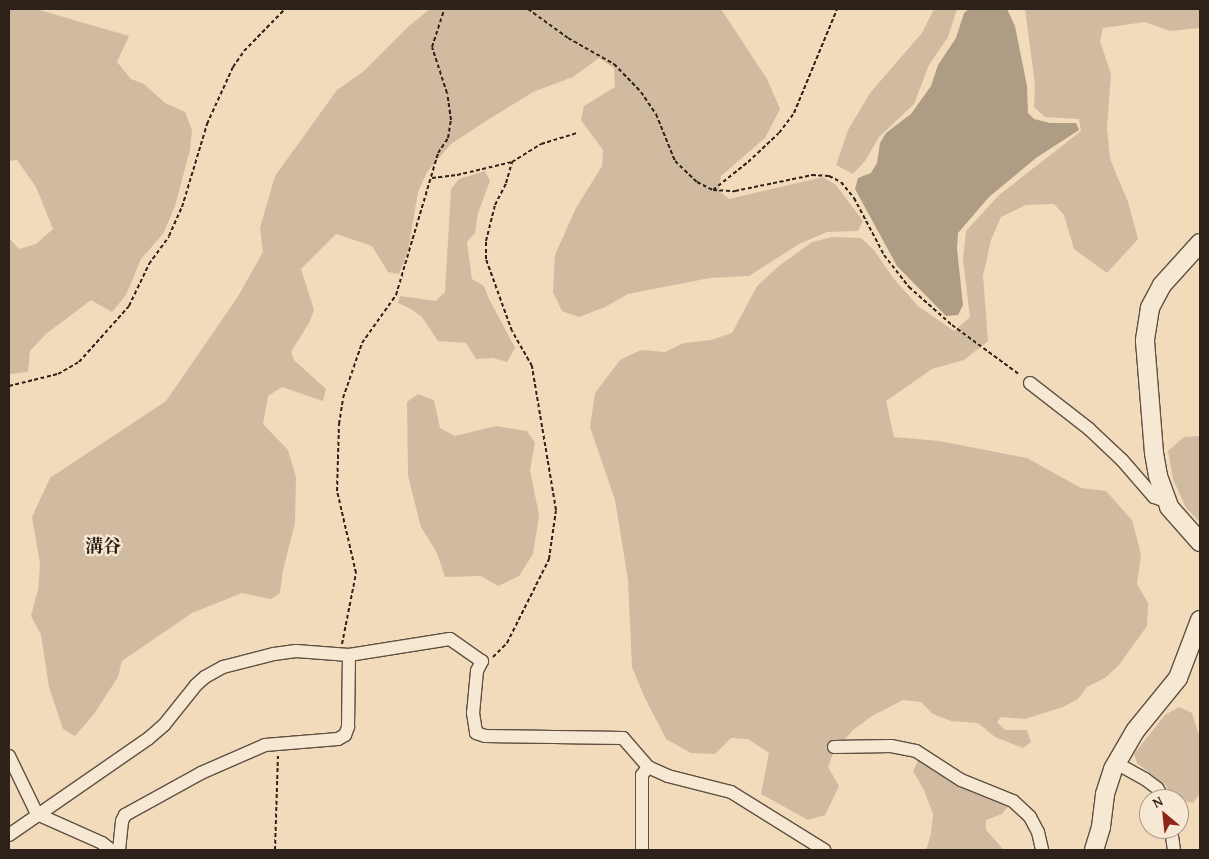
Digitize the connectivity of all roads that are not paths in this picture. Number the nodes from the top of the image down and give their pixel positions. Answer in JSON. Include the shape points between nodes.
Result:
{"nodes":[{"id":1,"x":1200,"y":243,"type":"edge"},
{"id":2,"x":1030,"y":383,"type":"road end"},
{"id":3,"x":1165,"y":497,"type":"junction"},
{"id":4,"x":1200,"y":542,"type":"edge"},
{"id":5,"x":1200,"y":620,"type":"edge"},
{"id":6,"x":344,"y":654,"type":"junction"},
{"id":7,"x":834,"y":747,"type":"dead end"},
{"id":8,"x":9,"y":756,"type":"edge"},
{"id":9,"x":1116,"y":763,"type":"junction"},
{"id":10,"x":648,"y":767,"type":"junction"},
{"id":11,"x":1158,"y":789,"type":"edge"},
{"id":12,"x":37,"y":814,"type":"junction"},
{"id":13,"x":9,"y":835,"type":"edge"},
{"id":14,"x":112,"y":850,"type":"edge"},
{"id":15,"x":119,"y":850,"type":"edge"},
{"id":16,"x":642,"y":850,"type":"edge"},
{"id":17,"x":824,"y":850,"type":"edge"},
{"id":18,"x":1042,"y":850,"type":"edge"},
{"id":19,"x":1094,"y":850,"type":"edge"}],
"edges":[{"from":1,"to":3,"type":"street","via":[[1162,285],[1150,308],[1145,341],[1154,453]]},
{"from":2,"to":3,"type":"street","via":[[1089,429],[1154,497]]},
{"from":3,"to":4,"type":"street","via":[[1181,522]]},
{"from":5,"to":9,"type":"street","via":[[1178,678],[1135,731]]},
{"from":6,"to":10,"type":"street","via":[[450,639],[482,661],[477,671],[473,713],[476,732],[485,736],[622,738]]},
{"from":6,"to":12,"type":"street","via":[[296,651],[223,667],[196,685],[164,725],[148,738],[78,789]]},
{"from":6,"to":15,"type":"street","via":[[348,727],[345,736],[253,749],[201,773],[125,815]]},
{"from":7,"to":18,"type":"street","via":[[891,746],[916,751],[961,780],[1013,801],[1030,817]]},
{"from":8,"to":12,"type":"street"},
{"from":9,"to":11,"type":"street"},
{"from":9,"to":19,"type":"street","via":[[1105,794]]},
{"from":10,"to":16,"type":"street","via":[[642,775]]},
{"from":10,"to":17,"type":"street","via":[[668,776],[731,792]]},
{"from":12,"to":13,"type":"street"},
{"from":12,"to":14,"type":"street"}]}
